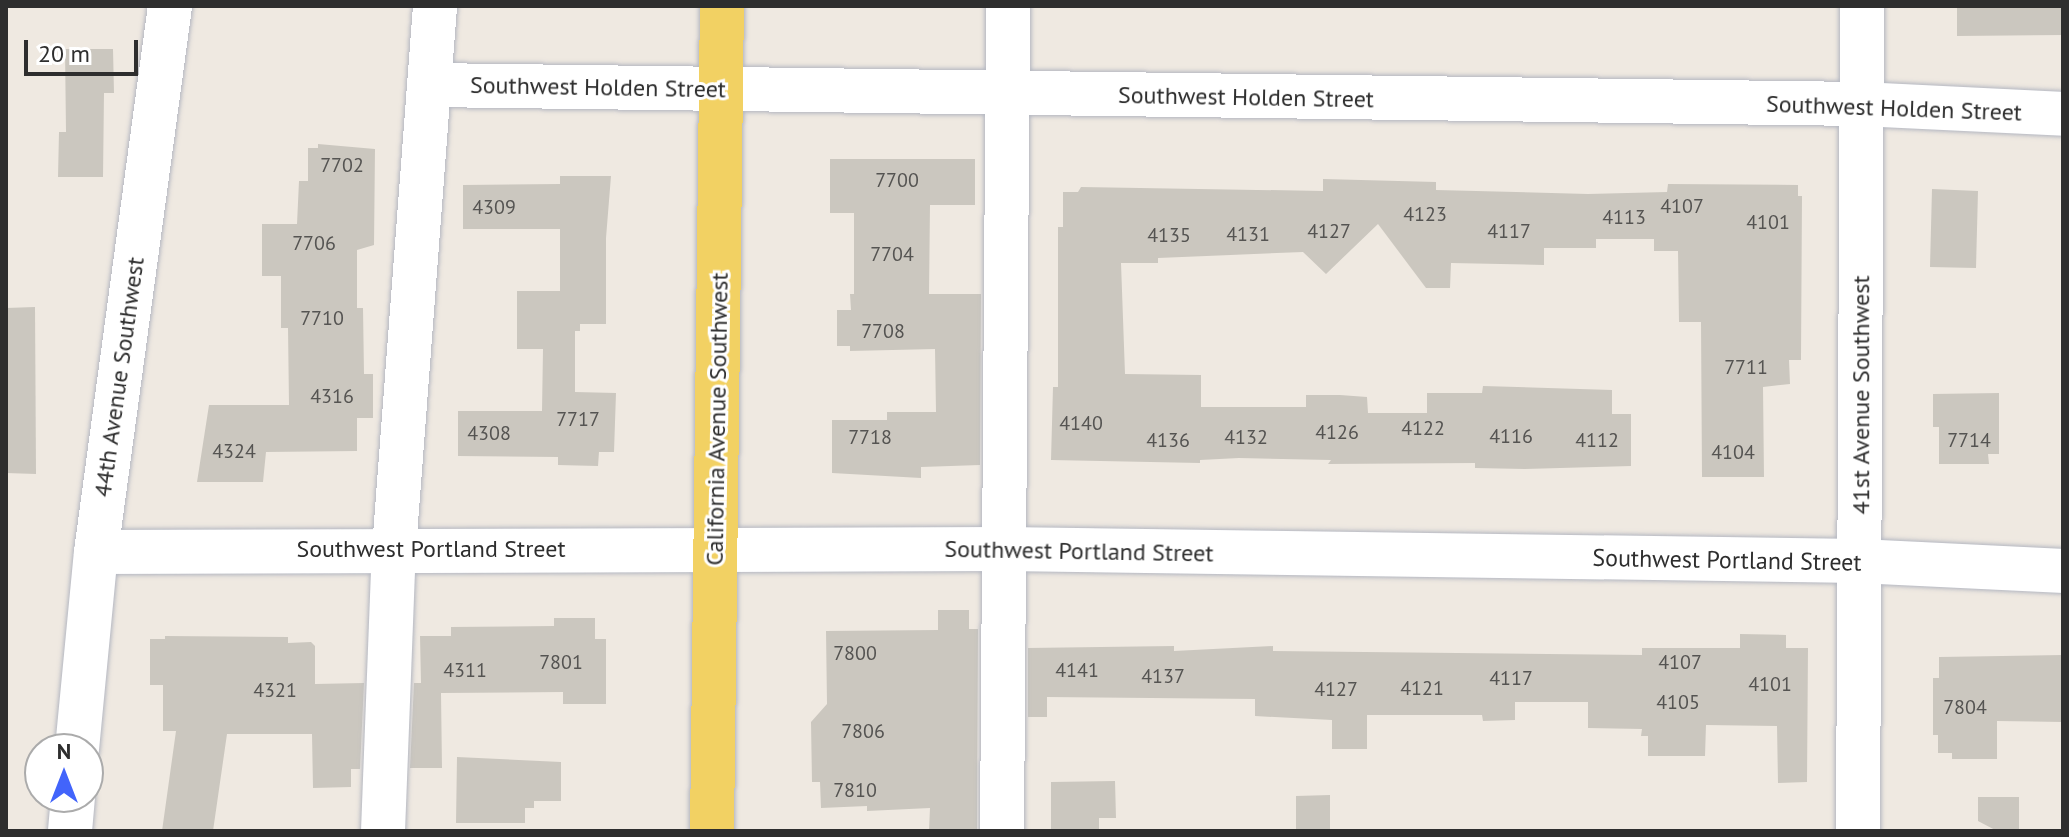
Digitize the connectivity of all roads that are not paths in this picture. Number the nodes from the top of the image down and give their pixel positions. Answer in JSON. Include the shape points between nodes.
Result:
{"nodes":[{"id":1,"x":170,"y":6,"type":"edge"},
{"id":2,"x":435,"y":6,"type":"edge"},
{"id":3,"x":722,"y":6,"type":"edge"},
{"id":4,"x":1008,"y":6,"type":"edge"},
{"id":5,"x":1862,"y":6,"type":"edge"},
{"id":6,"x":429,"y":85,"type":"junction"},
{"id":7,"x":721,"y":88,"type":"junction"},
{"id":8,"x":1007,"y":95,"type":"junction"},
{"id":9,"x":1862,"y":104,"type":"junction"},
{"id":10,"x":2063,"y":114,"type":"edge"},
{"id":11,"x":716,"y":548,"type":"junction"},
{"id":12,"x":394,"y":549,"type":"junction"},
{"id":13,"x":1004,"y":549,"type":"junction"},
{"id":14,"x":96,"y":552,"type":"junction"},
{"id":15,"x":1860,"y":561,"type":"junction"},
{"id":16,"x":2063,"y":571,"type":"edge"},
{"id":17,"x":79,"y":733,"type":"edge"},
{"id":18,"x":383,"y":831,"type":"edge"},
{"id":19,"x":712,"y":831,"type":"edge"},
{"id":20,"x":1002,"y":831,"type":"edge"},
{"id":21,"x":1858,"y":831,"type":"edge"}],
"edges":[{"from":1,"to":14,"type":"street","name":"44th Avenue Southwest"},
{"from":2,"to":6,"type":"street"},
{"from":3,"to":7,"type":"main road","name":"California Avenue Southwest"},
{"from":4,"to":8,"type":"street"},
{"from":5,"to":9,"type":"street","name":"41st Avenue Southwest"},
{"from":6,"to":7,"type":"street","name":"Southwest Holden Street"},
{"from":6,"to":12,"type":"street"},
{"from":7,"to":8,"type":"street","name":"Southwest Holden Street"},
{"from":7,"to":11,"type":"main road","name":"California Avenue Southwest"},
{"from":8,"to":9,"type":"street","name":"Southwest Holden Street"},
{"from":8,"to":13,"type":"street"},
{"from":9,"to":10,"type":"street","name":"Southwest Holden Street"},
{"from":9,"to":15,"type":"street","name":"41st Avenue Southwest"},
{"from":11,"to":12,"type":"street","name":"Southwest Portland Street"},
{"from":11,"to":13,"type":"street","name":"Southwest Portland Street"},
{"from":11,"to":19,"type":"main road","name":"California Avenue Southwest"},
{"from":12,"to":14,"type":"street","name":"Southwest Portland Street"},
{"from":12,"to":18,"type":"street"},
{"from":13,"to":15,"type":"street","name":"Southwest Portland Street"},
{"from":13,"to":20,"type":"street"},
{"from":14,"to":17,"type":"street","name":"44th Avenue Southwest"},
{"from":15,"to":16,"type":"street","name":"Southwest Portland Street"},
{"from":15,"to":21,"type":"street","name":"41st Avenue Southwest"}]}
